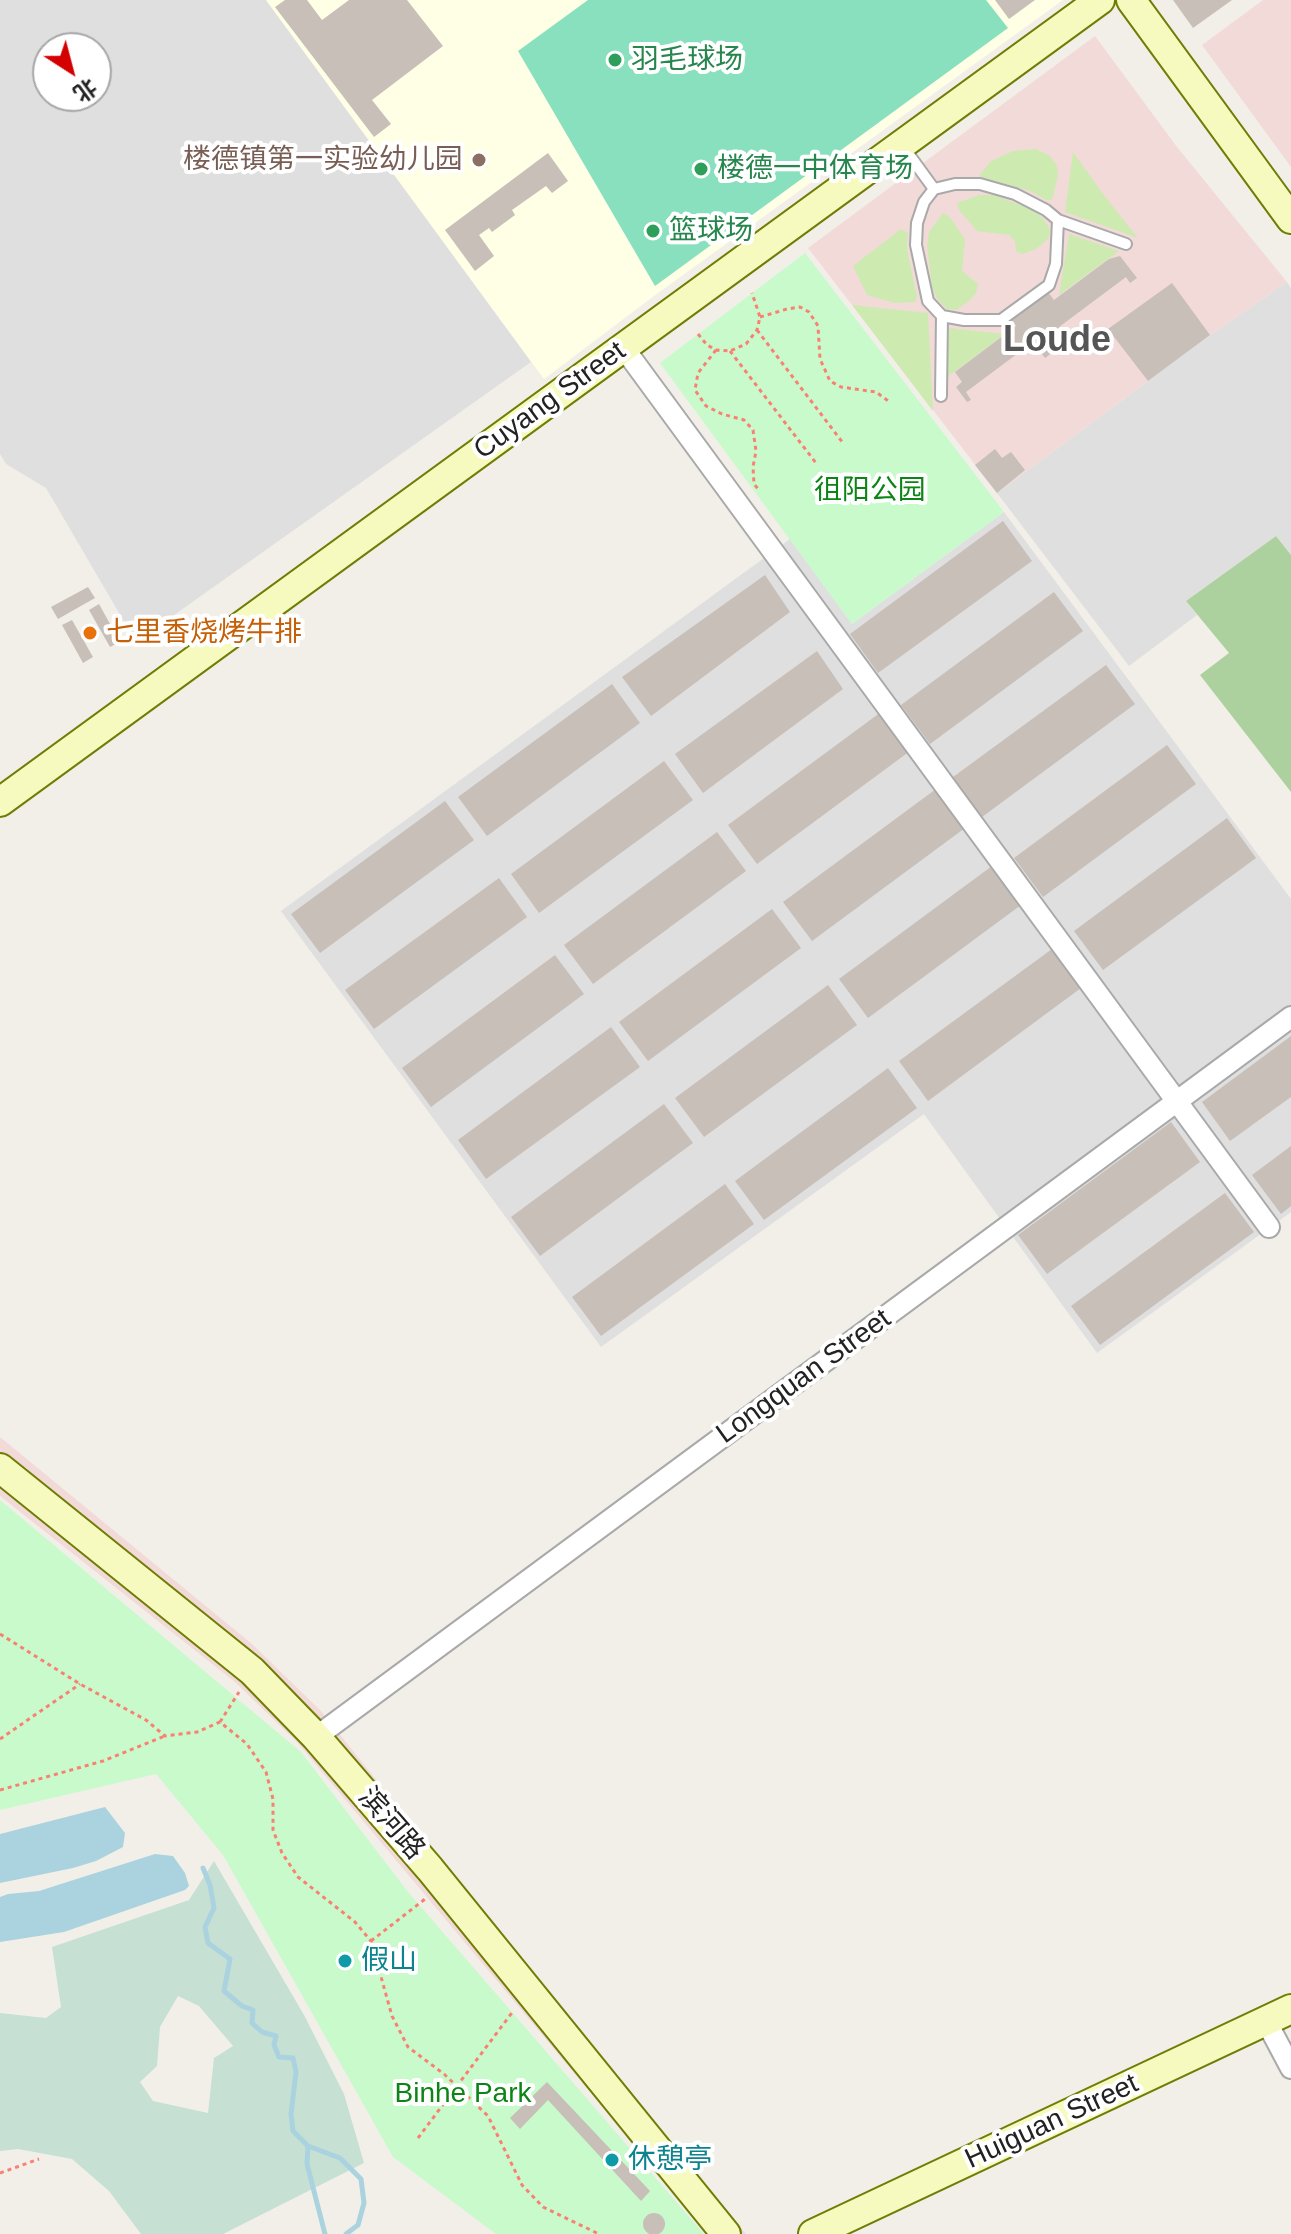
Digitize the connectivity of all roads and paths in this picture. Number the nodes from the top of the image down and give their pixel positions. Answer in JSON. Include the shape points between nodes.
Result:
{"nodes":[{"id":1,"x":1100,"y":0,"type":"edge"},
{"id":2,"x":1131,"y":0,"type":"edge"},
{"id":3,"x":901,"y":144,"type":"junction"},
{"id":4,"x":934,"y":189,"type":"junction"},
{"id":5,"x":1291,"y":219,"type":"edge"},
{"id":6,"x":1058,"y":220,"type":"junction"},
{"id":7,"x":1126,"y":244,"type":"dead end"},
{"id":8,"x":752,"y":293,"type":"dead end"},
{"id":9,"x":942,"y":316,"type":"junction"},
{"id":10,"x":760,"y":317,"type":"junction"},
{"id":11,"x":757,"y":330,"type":"junction"},
{"id":12,"x":698,"y":334,"type":"dead end"},
{"id":13,"x":623,"y":347,"type":"junction"},
{"id":14,"x":716,"y":350,"type":"junction"},
{"id":15,"x":730,"y":351,"type":"junction"},
{"id":16,"x":941,"y":396,"type":"dead end"},
{"id":17,"x":891,"y":403,"type":"dead end"},
{"id":18,"x":843,"y":443,"type":"dead end"},
{"id":19,"x":816,"y":463,"type":"dead end"},
{"id":20,"x":759,"y":490,"type":"dead end"},
{"id":21,"x":0,"y":802,"type":"edge"},
{"id":22,"x":1291,"y":1017,"type":"edge"},
{"id":23,"x":1178,"y":1101,"type":"junction"},
{"id":24,"x":1269,"y":1227,"type":"dead end"},
{"id":25,"x":0,"y":1468,"type":"edge"},
{"id":26,"x":0,"y":1634,"type":"edge"},
{"id":27,"x":252,"y":1671,"type":"junction"},
{"id":28,"x":80,"y":1684,"type":"junction"},
{"id":29,"x":220,"y":1722,"type":"junction"},
{"id":30,"x":165,"y":1736,"type":"junction"},
{"id":31,"x":316,"y":1737,"type":"junction"},
{"id":32,"x":0,"y":1739,"type":"edge"},
{"id":33,"x":0,"y":1790,"type":"edge"},
{"id":34,"x":442,"y":1886,"type":"junction"},
{"id":35,"x":371,"y":1941,"type":"junction"},
{"id":36,"x":527,"y":1992,"type":"junction"},
{"id":37,"x":1278,"y":2015,"type":"edge"},
{"id":38,"x":1291,"y":2068,"type":"edge"},
{"id":39,"x":458,"y":2087,"type":"junction"},
{"id":40,"x":418,"y":2138,"type":"dead end"},
{"id":41,"x":39,"y":2159,"type":"dead end"},
{"id":42,"x":0,"y":2173,"type":"edge"},
{"id":43,"x":599,"y":2234,"type":"edge"},
{"id":44,"x":726,"y":2234,"type":"edge"},
{"id":45,"x":813,"y":2234,"type":"edge"}],
"edges":[{"from":1,"to":3,"type":"street","name":"Cuyang Street"},
{"from":2,"to":5,"type":"street"},
{"from":3,"to":4,"type":"lane"},
{"from":3,"to":13,"type":"street","name":"Cuyang Street"},
{"from":4,"to":6,"type":"lane","via":[[980,184],[1015,194]]},
{"from":4,"to":9,"type":"lane","via":[[917,223],[916,245],[928,301]]},
{"from":6,"to":7,"type":"lane"},
{"from":6,"to":9,"type":"lane","via":[[1056,264],[1049,285],[1001,320]]},
{"from":8,"to":10,"type":"path"},
{"from":9,"to":16,"type":"lane"},
{"from":10,"to":11,"type":"path"},
{"from":10,"to":17,"type":"path","via":[[800,307],[809,312],[818,326],[820,359],[830,381],[876,392]]},
{"from":11,"to":15,"type":"path","via":[[746,344]]},
{"from":11,"to":18,"type":"path"},
{"from":12,"to":14,"type":"path"},
{"from":13,"to":21,"type":"street","name":"Cuyang Street"},
{"from":13,"to":23,"type":"street"},
{"from":14,"to":15,"type":"path"},
{"from":14,"to":20,"type":"path","via":[[698,373],[695,390],[706,406],[744,420],[753,430],[754,484]]},
{"from":15,"to":19,"type":"path"},
{"from":22,"to":23,"type":"street","name":"Longquan Street"},
{"from":23,"to":24,"type":"street"},
{"from":23,"to":31,"type":"street","name":"Longquan Street"},
{"from":25,"to":27,"type":"street","name":"滨河路"},
{"from":26,"to":28,"type":"path"},
{"from":27,"to":29,"type":"path"},
{"from":27,"to":31,"type":"street","name":"滨河路"},
{"from":28,"to":30,"type":"path"},
{"from":28,"to":32,"type":"path"},
{"from":29,"to":30,"type":"path","via":[[197,1732]]},
{"from":29,"to":35,"type":"path","via":[[247,1744],[266,1772],[273,1830],[298,1877]]},
{"from":30,"to":33,"type":"path","via":[[103,1761]]},
{"from":31,"to":34,"type":"street","name":"滨河路"},
{"from":34,"to":35,"type":"path"},
{"from":34,"to":36,"type":"street","name":"滨河路"},
{"from":35,"to":39,"type":"path","via":[[392,2016],[408,2047]]},
{"from":36,"to":39,"type":"path"},
{"from":36,"to":44,"type":"street","name":"滨河路"},
{"from":37,"to":38,"type":"street"},
{"from":37,"to":45,"type":"street","name":"Huiguan Street"},
{"from":39,"to":40,"type":"path"},
{"from":39,"to":43,"type":"path","via":[[488,2116],[522,2185],[543,2207]]},
{"from":41,"to":42,"type":"path"}]}
